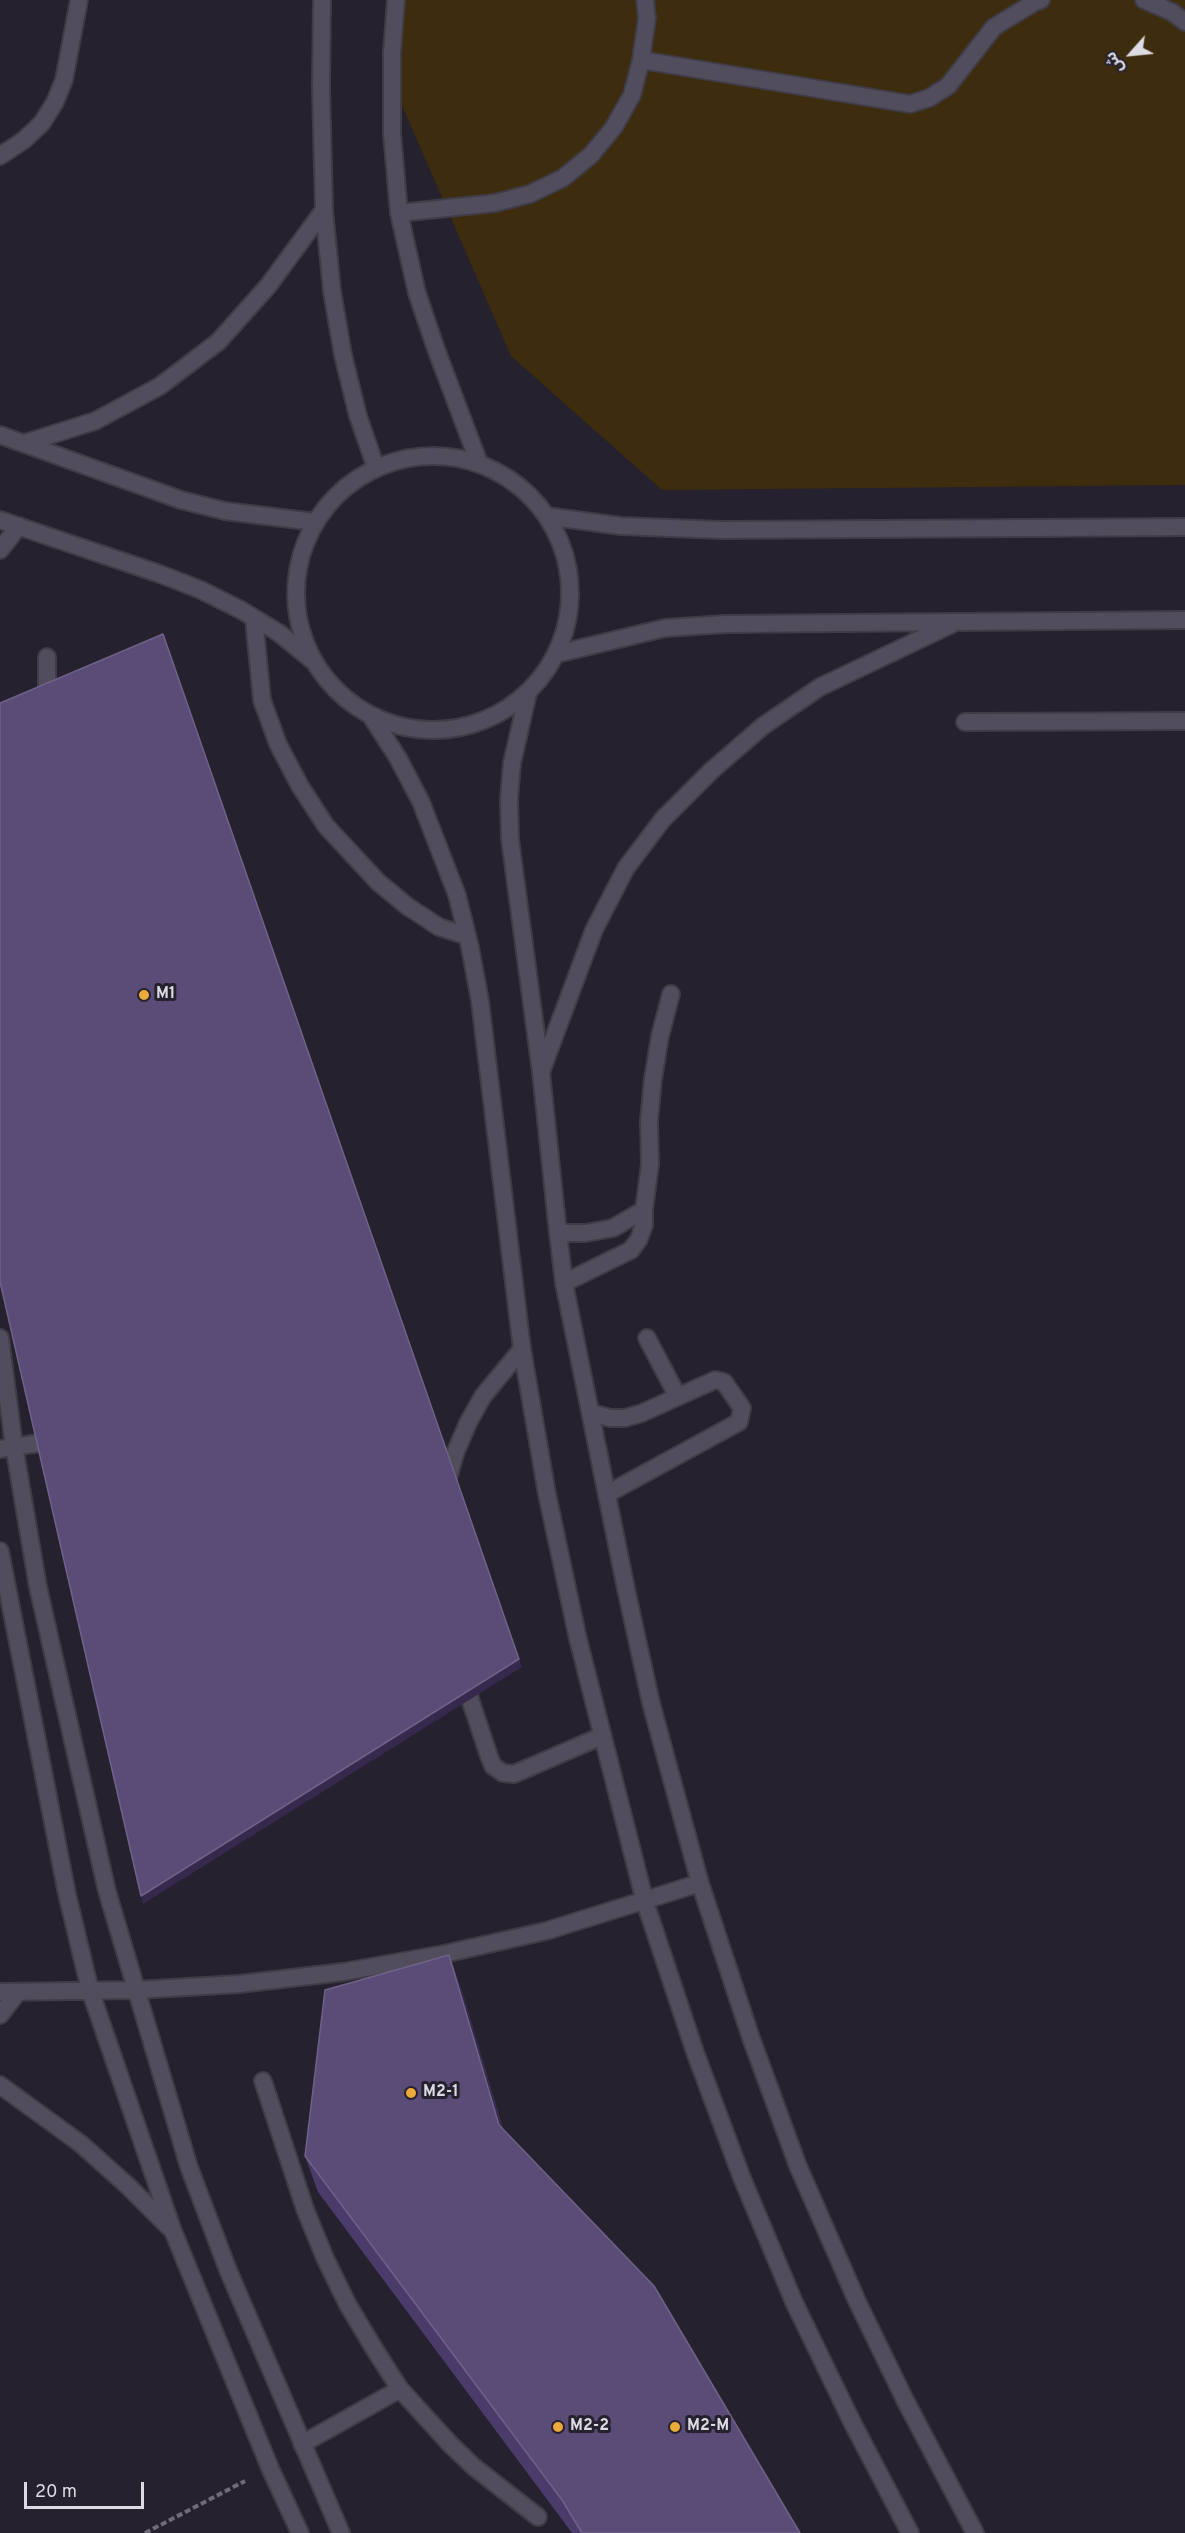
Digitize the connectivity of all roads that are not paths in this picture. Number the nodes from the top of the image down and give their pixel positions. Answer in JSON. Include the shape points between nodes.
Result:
{"nodes":[{"id":1,"x":79,"y":0,"type":"edge"},
{"id":2,"x":322,"y":0,"type":"edge"},
{"id":3,"x":396,"y":0,"type":"edge"},
{"id":4,"x":645,"y":0,"type":"edge"},
{"id":5,"x":1041,"y":0,"type":"edge"},
{"id":6,"x":1144,"y":0,"type":"edge"},
{"id":7,"x":1185,"y":22,"type":"edge"},
{"id":8,"x":641,"y":60,"type":"junction"},
{"id":9,"x":0,"y":156,"type":"edge"},
{"id":10,"x":324,"y":210,"type":"junction"},
{"id":11,"x":399,"y":213,"type":"junction"},
{"id":12,"x":0,"y":435,"type":"edge"},
{"id":13,"x":25,"y":443,"type":"junction"},
{"id":14,"x":479,"y":463,"type":"junction"},
{"id":15,"x":376,"y":468,"type":"junction"},
{"id":16,"x":546,"y":516,"type":"junction"},
{"id":17,"x":0,"y":520,"type":"edge"},
{"id":18,"x":315,"y":522,"type":"junction"},
{"id":19,"x":20,"y":526,"type":"junction"},
{"id":20,"x":1185,"y":527,"type":"edge"},
{"id":21,"x":0,"y":550,"type":"edge"},
{"id":22,"x":254,"y":618,"type":"junction"},
{"id":23,"x":1185,"y":621,"type":"edge"},
{"id":24,"x":952,"y":624,"type":"junction"},
{"id":25,"x":556,"y":654,"type":"junction"},
{"id":26,"x":47,"y":657,"type":"dead end"},
{"id":27,"x":313,"y":660,"type":"junction"},
{"id":28,"x":528,"y":693,"type":"junction"},
{"id":29,"x":371,"y":716,"type":"junction"},
{"id":30,"x":47,"y":717,"type":"edge"},
{"id":31,"x":965,"y":722,"type":"dead end"},
{"id":32,"x":1185,"y":722,"type":"edge"},
{"id":33,"x":467,"y":936,"type":"junction"},
{"id":34,"x":670,"y":994,"type":"dead end"},
{"id":35,"x":541,"y":1072,"type":"junction"},
{"id":36,"x":644,"y":1210,"type":"junction"},
{"id":37,"x":558,"y":1233,"type":"junction"},
{"id":38,"x":564,"y":1283,"type":"junction"},
{"id":39,"x":0,"y":1338,"type":"edge"},
{"id":40,"x":647,"y":1338,"type":"dead end"},
{"id":41,"x":522,"y":1349,"type":"junction"},
{"id":42,"x":678,"y":1397,"type":"junction"},
{"id":43,"x":591,"y":1413,"type":"junction"},
{"id":44,"x":73,"y":1437,"type":"edge"},
{"id":45,"x":7,"y":1448,"type":"edge"},
{"id":46,"x":607,"y":1494,"type":"junction"},
{"id":47,"x":442,"y":1502,"type":"edge"},
{"id":48,"x":0,"y":1551,"type":"edge"},
{"id":49,"x":457,"y":1660,"type":"edge"},
{"id":50,"x":602,"y":1736,"type":"junction"},
{"id":51,"x":700,"y":1883,"type":"junction"},
{"id":52,"x":645,"y":1902,"type":"junction"},
{"id":53,"x":90,"y":1990,"type":"junction"},
{"id":54,"x":136,"y":1990,"type":"junction"},
{"id":55,"x":0,"y":1992,"type":"edge"},
{"id":56,"x":18,"y":1992,"type":"junction"},
{"id":57,"x":0,"y":2015,"type":"edge"},
{"id":58,"x":262,"y":2081,"type":"dead end"},
{"id":59,"x":0,"y":2085,"type":"edge"},
{"id":60,"x":173,"y":2231,"type":"junction"},
{"id":61,"x":400,"y":2390,"type":"junction"},
{"id":62,"x":302,"y":2444,"type":"junction"},
{"id":63,"x":538,"y":2517,"type":"edge"},
{"id":64,"x":300,"y":2533,"type":"edge"},
{"id":65,"x":341,"y":2533,"type":"edge"},
{"id":66,"x":910,"y":2533,"type":"edge"},
{"id":67,"x":975,"y":2533,"type":"edge"}],
"edges":[{"from":1,"to":9,"type":"street","via":[[64,80],[55,102],[42,123]]},
{"from":2,"to":10,"type":"street"},
{"from":3,"to":11,"type":"street","via":[[392,122]]},
{"from":4,"to":8,"type":"street","via":[[647,18]]},
{"from":5,"to":8,"type":"street","via":[[994,27],[948,86],[910,104]]},
{"from":6,"to":7,"type":"street"},
{"from":8,"to":11,"type":"street","via":[[632,95],[614,127],[591,155],[562,178],[530,194],[495,203]]},
{"from":10,"to":13,"type":"street","via":[[268,286],[219,342],[160,386],[95,421]]},
{"from":10,"to":15,"type":"street","via":[[343,355]]},
{"from":11,"to":14,"type":"street","via":[[421,304]]},
{"from":12,"to":13,"type":"street"},
{"from":13,"to":18,"type":"street","via":[[181,500],[225,511]]},
{"from":14,"to":15,"type":"street","via":[[445,456],[410,457]]},
{"from":14,"to":16,"type":"street","via":[[513,482]]},
{"from":15,"to":18,"type":"street","via":[[352,481]]},
{"from":16,"to":20,"type":"street","via":[[621,526],[721,530]]},
{"from":16,"to":25,"type":"street","via":[[566,560],[570,608]]},
{"from":17,"to":19,"type":"street"},
{"from":18,"to":27,"type":"street","via":[[298,567],[297,615]]},
{"from":19,"to":21,"type":"street"},
{"from":19,"to":22,"type":"street","via":[[201,590]]},
{"from":22,"to":27,"type":"street"},
{"from":22,"to":33,"type":"street","via":[[262,700],[289,765],[326,826],[371,875],[407,906],[440,927]]},
{"from":23,"to":24,"type":"street"},
{"from":24,"to":25,"type":"street","via":[[726,624],[664,628]]},
{"from":24,"to":35,"type":"street","via":[[820,687],[763,726],[663,819],[626,868],[594,930]]},
{"from":25,"to":28,"type":"street"},
{"from":26,"to":30,"type":"street"},
{"from":27,"to":29,"type":"street","via":[[338,692]]},
{"from":28,"to":29,"type":"street","via":[[494,717],[453,729],[411,729]]},
{"from":28,"to":35,"type":"street","via":[[512,764],[510,839]]},
{"from":29,"to":33,"type":"street","via":[[421,802],[457,895]]},
{"from":31,"to":32,"type":"street"},
{"from":33,"to":41,"type":"street","via":[[480,1001]]},
{"from":34,"to":36,"type":"street","via":[[653,1079]]},
{"from":35,"to":37,"type":"street"},
{"from":36,"to":37,"type":"street","via":[[613,1228]]},
{"from":36,"to":38,"type":"street","via":[[644,1225],[631,1250]]},
{"from":37,"to":38,"type":"street"},
{"from":38,"to":43,"type":"street"},
{"from":39,"to":45,"type":"street"},
{"from":40,"to":42,"type":"street"},
{"from":41,"to":47,"type":"street","via":[[483,1396],[468,1423]]},
{"from":41,"to":50,"type":"street","via":[[547,1494]]},
{"from":42,"to":43,"type":"street","via":[[625,1418]]},
{"from":42,"to":46,"type":"street","via":[[720,1380],[728,1385],[742,1408],[740,1422]]},
{"from":43,"to":46,"type":"street"},
{"from":44,"to":45,"type":"street"},
{"from":45,"to":54,"type":"street","via":[[107,1891]]},
{"from":46,"to":51,"type":"street","via":[[651,1703]]},
{"from":48,"to":53,"type":"street","via":[[67,1894]]},
{"from":49,"to":50,"type":"street","via":[[493,1766],[503,1773],[514,1774]]},
{"from":50,"to":52,"type":"street"},
{"from":51,"to":52,"type":"street"},
{"from":51,"to":67,"type":"street","via":[[815,2207],[905,2400]]},
{"from":52,"to":54,"type":"street","via":[[546,1931],[365,1968],[239,1984]]},
{"from":52,"to":66,"type":"street","via":[[699,2063],[781,2271],[852,2422]]},
{"from":53,"to":54,"type":"street"},
{"from":53,"to":56,"type":"street"},
{"from":53,"to":60,"type":"street"},
{"from":54,"to":62,"type":"street","via":[[189,2167]]},
{"from":55,"to":56,"type":"street"},
{"from":56,"to":57,"type":"street"},
{"from":58,"to":61,"type":"street","via":[[325,2258],[348,2305]]},
{"from":59,"to":60,"type":"street","via":[[81,2144]]},
{"from":60,"to":64,"type":"street"},
{"from":61,"to":62,"type":"street"},
{"from":61,"to":63,"type":"street","via":[[474,2467]]},
{"from":62,"to":65,"type":"street"}]}
